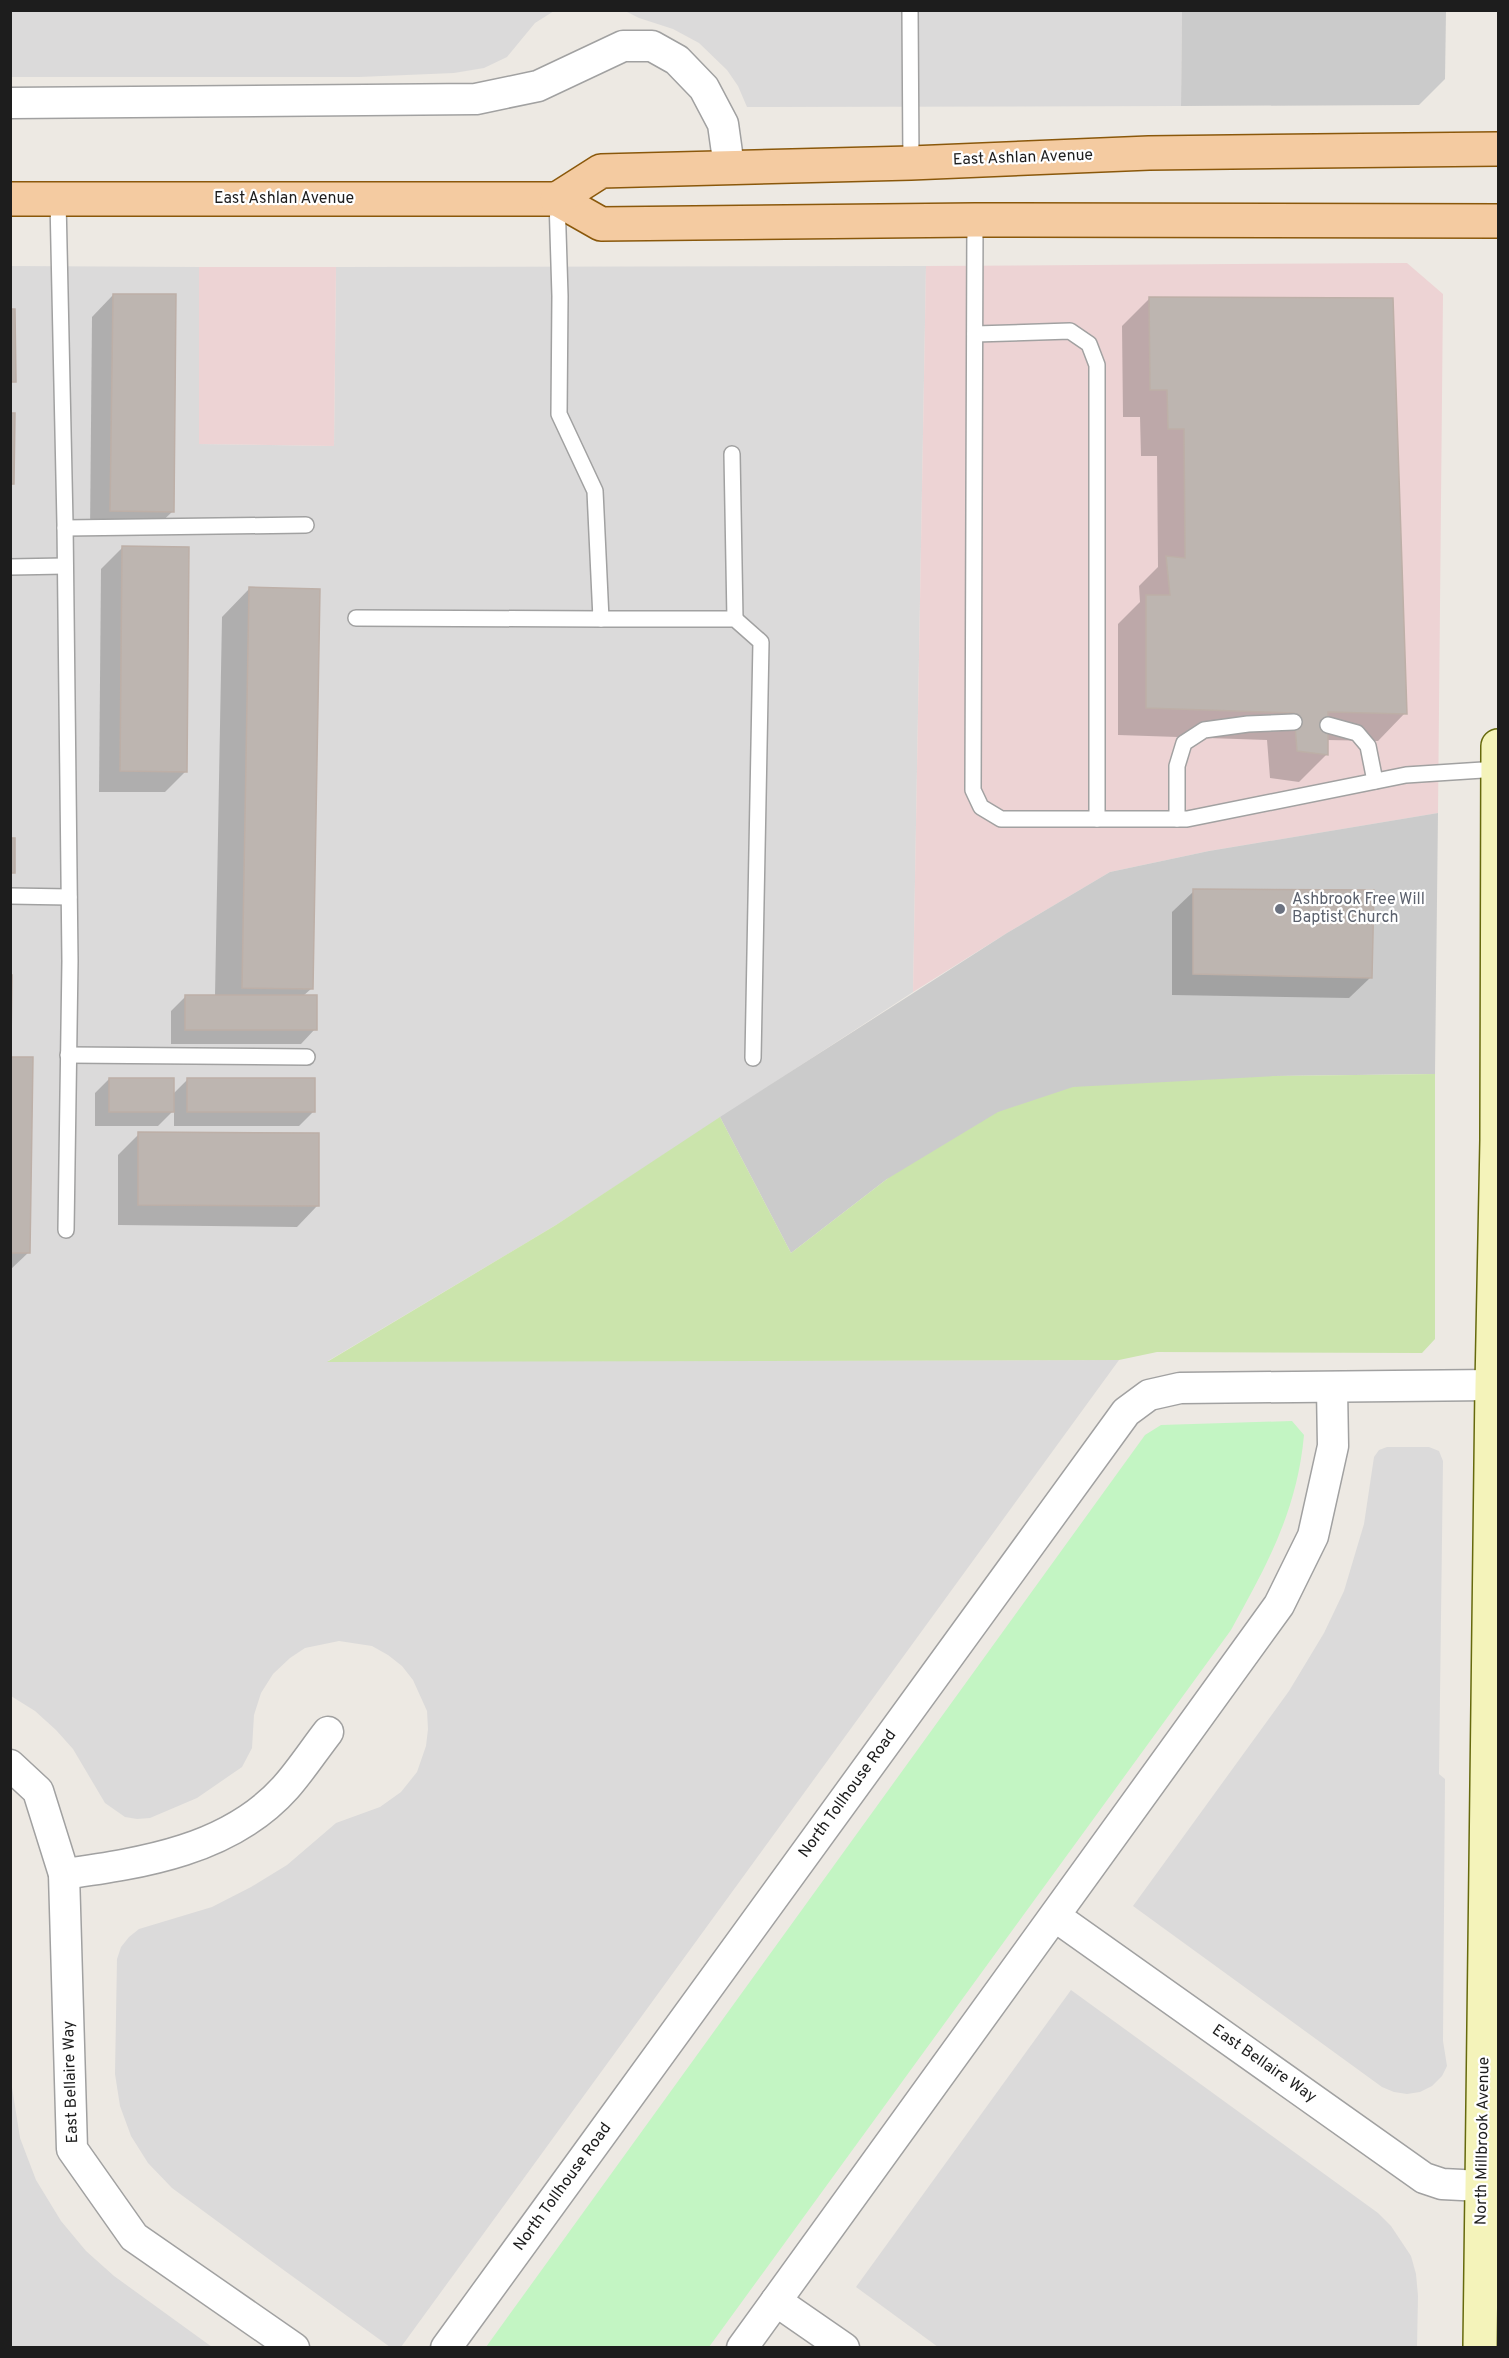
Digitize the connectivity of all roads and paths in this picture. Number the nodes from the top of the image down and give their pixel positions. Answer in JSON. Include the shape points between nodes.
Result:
{"nodes":[{"id":1,"x":910,"y":10,"type":"edge"},
{"id":2,"x":10,"y":103,"type":"edge"},
{"id":3,"x":1498,"y":149,"type":"edge"},
{"id":4,"x":911,"y":163,"type":"junction"},
{"id":5,"x":729,"y":167,"type":"junction"},
{"id":6,"x":10,"y":199,"type":"edge"},
{"id":7,"x":557,"y":199,"type":"junction"},
{"id":8,"x":58,"y":200,"type":"junction"},
{"id":9,"x":975,"y":220,"type":"junction"},
{"id":10,"x":1498,"y":220,"type":"edge"},
{"id":11,"x":975,"y":334,"type":"junction"},
{"id":12,"x":732,"y":454,"type":"dead end"},
{"id":13,"x":306,"y":525,"type":"dead end"},
{"id":14,"x":65,"y":528,"type":"junction"},
{"id":15,"x":65,"y":566,"type":"junction"},
{"id":16,"x":10,"y":567,"type":"edge"},
{"id":17,"x":356,"y":618,"type":"dead end"},
{"id":18,"x":735,"y":618,"type":"junction"},
{"id":19,"x":601,"y":619,"type":"junction"},
{"id":20,"x":1294,"y":722,"type":"dead end"},
{"id":21,"x":1328,"y":725,"type":"dead end"},
{"id":22,"x":1498,"y":746,"type":"edge"},
{"id":23,"x":1498,"y":769,"type":"edge"},
{"id":24,"x":1375,"y":781,"type":"junction"},
{"id":25,"x":1096,"y":819,"type":"junction"},
{"id":26,"x":1177,"y":819,"type":"junction"},
{"id":27,"x":10,"y":896,"type":"edge"},
{"id":28,"x":69,"y":897,"type":"junction"},
{"id":29,"x":68,"y":1055,"type":"junction"},
{"id":30,"x":307,"y":1057,"type":"dead end"},
{"id":31,"x":753,"y":1058,"type":"dead end"},
{"id":32,"x":1498,"y":1140,"type":"edge"},
{"id":33,"x":66,"y":1230,"type":"dead end"},
{"id":34,"x":1492,"y":1385,"type":"junction"},
{"id":35,"x":1332,"y":1388,"type":"junction"},
{"id":36,"x":328,"y":1732,"type":"dead end"},
{"id":37,"x":10,"y":1765,"type":"edge"},
{"id":38,"x":64,"y":1874,"type":"junction"},
{"id":39,"x":1056,"y":1917,"type":"junction"},
{"id":40,"x":1492,"y":1947,"type":"edge"},
{"id":41,"x":1482,"y":2186,"type":"junction"},
{"id":42,"x":776,"y":2301,"type":"junction"},
{"id":43,"x":294,"y":2348,"type":"edge"},
{"id":44,"x":446,"y":2348,"type":"edge"},
{"id":45,"x":742,"y":2348,"type":"edge"},
{"id":46,"x":844,"y":2348,"type":"edge"},
{"id":47,"x":1480,"y":2348,"type":"edge"}],
"edges":[{"from":1,"to":4,"type":"lane"},
{"from":2,"to":5,"type":"street","via":[[476,99],[538,86],[623,46],[652,46],[677,60],[704,88],[723,124]]},
{"from":3,"to":4,"type":"main road","name":"East Ashlan Avenue","via":[[1149,153]]},
{"from":4,"to":5,"type":"main road","name":"East Ashlan Avenue"},
{"from":5,"to":7,"type":"main road","name":"East Ashlan Avenue","via":[[601,171]]},
{"from":6,"to":8,"type":"main road","name":"East Ashlan Avenue"},
{"from":7,"to":8,"type":"main road","name":"East Ashlan Avenue"},
{"from":7,"to":9,"type":"main road","name":"East Ashlan Avenue","via":[[601,224]]},
{"from":7,"to":19,"type":"lane","via":[[559,414],[596,491]]},
{"from":8,"to":14,"type":"lane"},
{"from":9,"to":10,"type":"main road","name":"East Ashlan Avenue"},
{"from":9,"to":11,"type":"lane"},
{"from":11,"to":25,"type":"lane","via":[[973,790],[981,807],[1001,819]]},
{"from":11,"to":25,"type":"lane","via":[[1071,331],[1089,344],[1096,365]]},
{"from":12,"to":18,"type":"lane"},
{"from":13,"to":14,"type":"lane"},
{"from":14,"to":15,"type":"lane"},
{"from":15,"to":16,"type":"lane"},
{"from":15,"to":28,"type":"lane"},
{"from":17,"to":19,"type":"lane"},
{"from":18,"to":19,"type":"lane"},
{"from":18,"to":31,"type":"lane","via":[[761,642]]},
{"from":20,"to":26,"type":"lane","via":[[1204,730],[1184,743],[1177,766]]},
{"from":21,"to":24,"type":"lane","via":[[1357,733],[1368,746]]},
{"from":22,"to":23,"type":"street","name":"North Millbrook Avenue"},
{"from":23,"to":24,"type":"lane"},
{"from":23,"to":32,"type":"street","name":"North Millbrook Avenue"},
{"from":24,"to":26,"type":"lane"},
{"from":25,"to":26,"type":"lane"},
{"from":27,"to":28,"type":"lane"},
{"from":28,"to":29,"type":"lane"},
{"from":29,"to":30,"type":"lane"},
{"from":29,"to":33,"type":"lane"},
{"from":32,"to":34,"type":"street","name":"North Millbrook Avenue"},
{"from":34,"to":35,"type":"street","name":"North Tollhouse Road"},
{"from":34,"to":40,"type":"street","name":"North Millbrook Avenue"},
{"from":35,"to":39,"type":"street","via":[[1333,1446],[1313,1536],[1279,1605]]},
{"from":35,"to":44,"type":"street","name":"North Tollhouse Road","via":[[1180,1388],[1149,1395],[1126,1412]]},
{"from":36,"to":38,"type":"street","via":[[286,1788],[249,1821],[199,1847],[116,1867]]},
{"from":37,"to":38,"type":"street","name":"East Bellaire Way","via":[[38,1791]]},
{"from":38,"to":43,"type":"street","name":"East Bellaire Way","via":[[72,2149],[134,2237]]},
{"from":39,"to":41,"type":"street","name":"East Bellaire Way","via":[[1424,2178],[1442,2184]]},
{"from":39,"to":42,"type":"street"},
{"from":40,"to":41,"type":"street","name":"North Millbrook Avenue"},
{"from":41,"to":47,"type":"street","name":"North Millbrook Avenue"},
{"from":42,"to":45,"type":"street"},
{"from":42,"to":46,"type":"street"}]}
